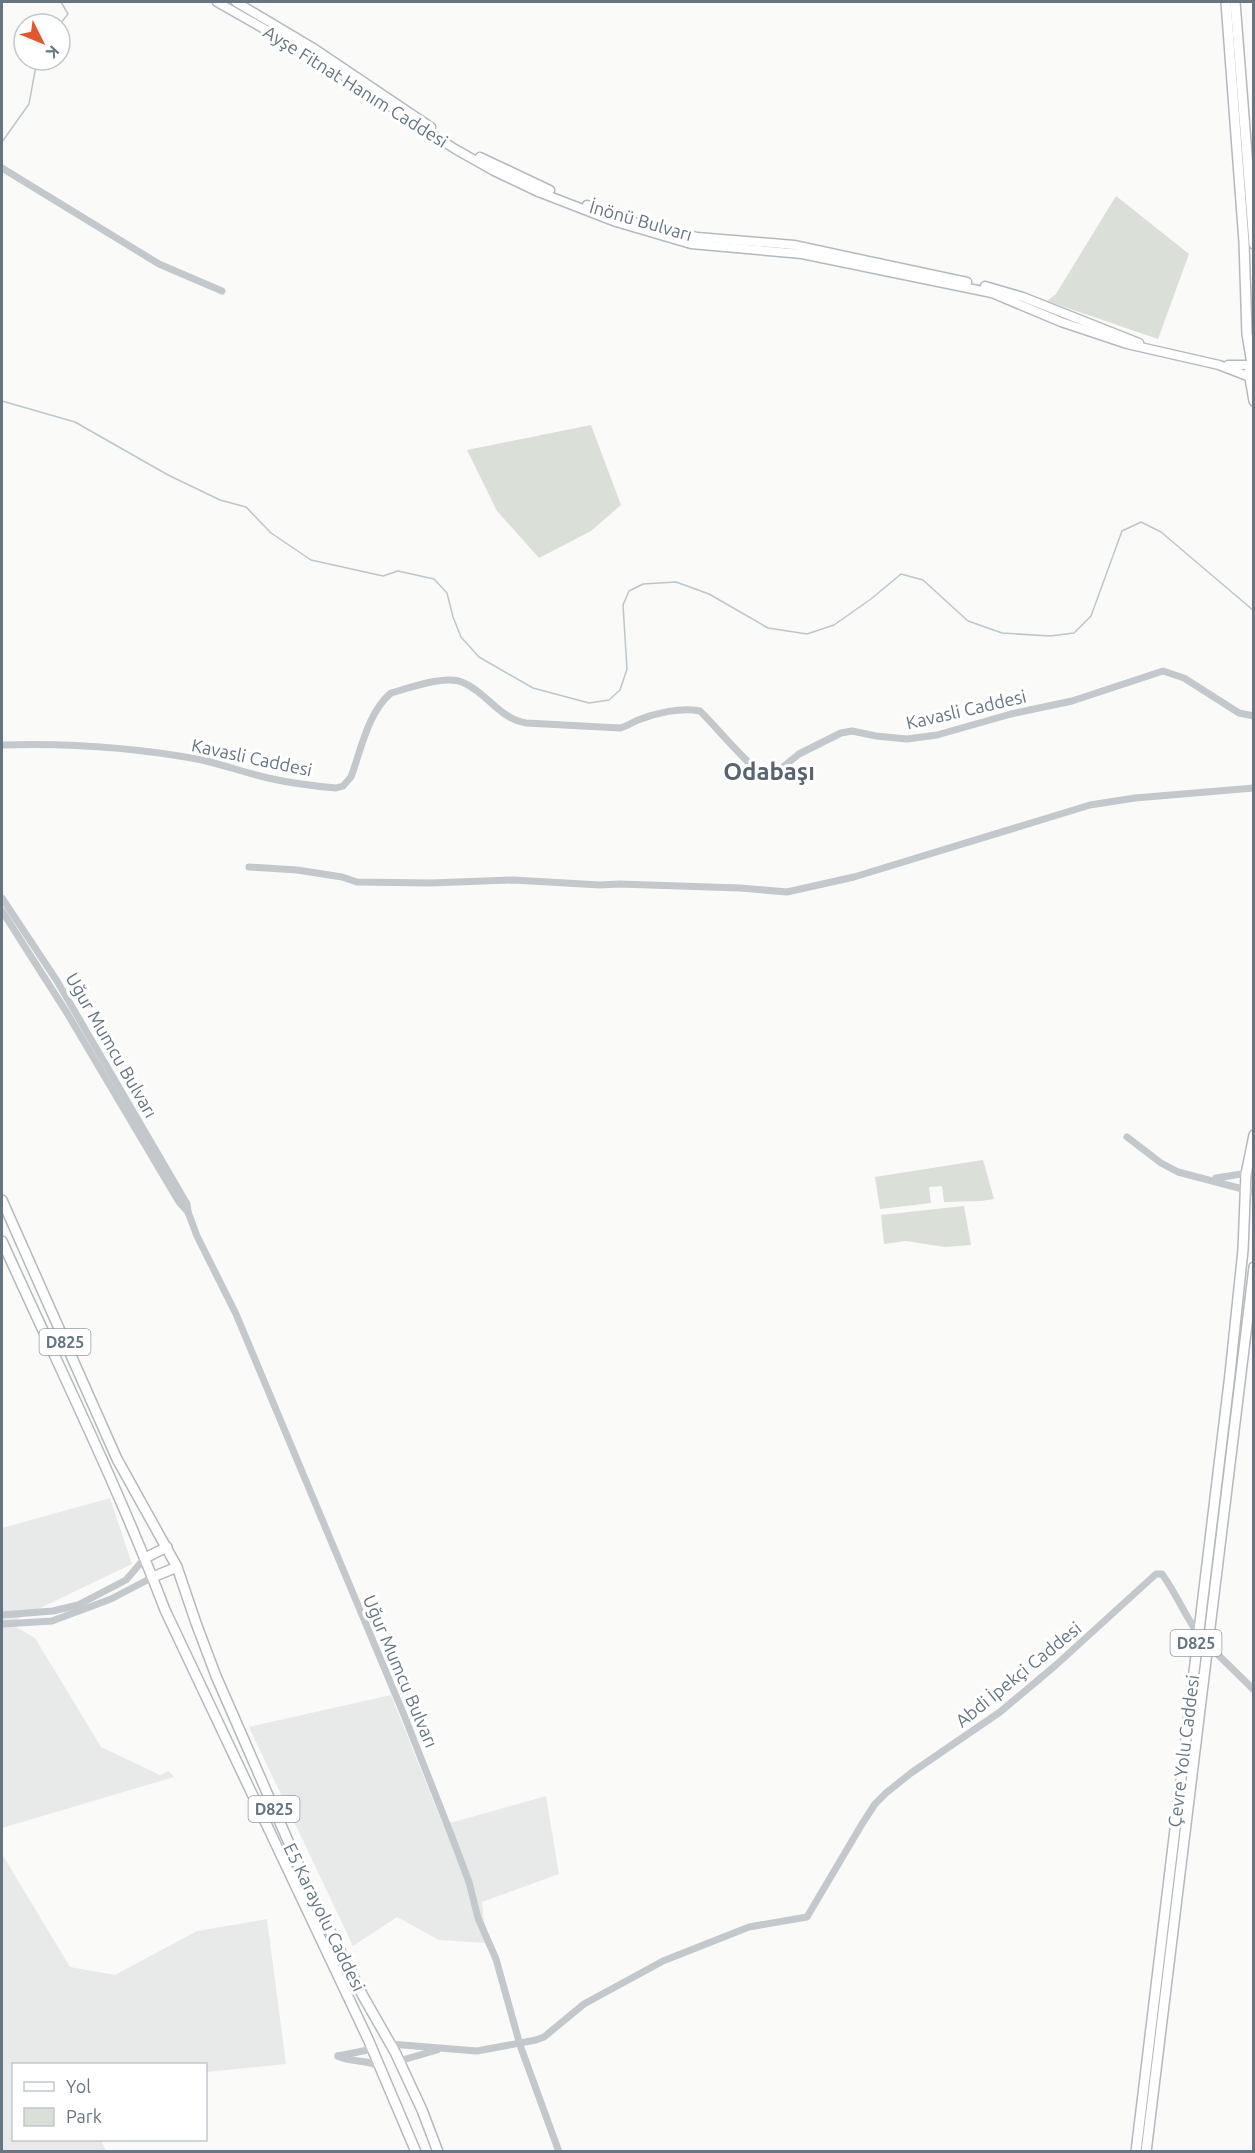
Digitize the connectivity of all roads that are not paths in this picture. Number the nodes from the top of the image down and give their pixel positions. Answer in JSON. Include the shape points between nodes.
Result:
{"nodes":[{"id":1,"x":218,"y":2,"type":"edge"},
{"id":2,"x":236,"y":2,"type":"edge"},
{"id":3,"x":1226,"y":2,"type":"edge"},
{"id":4,"x":1235,"y":2,"type":"edge"},
{"id":5,"x":2,"y":168,"type":"edge"},
{"id":6,"x":494,"y":171,"type":"joint"},
{"id":7,"x":1254,"y":244,"type":"edge"},
{"id":8,"x":222,"y":291,"type":"dead end"},
{"id":9,"x":1156,"y":351,"type":"junction"},
{"id":10,"x":1252,"y":364,"type":"edge"},
{"id":11,"x":1219,"y":365,"type":"junction"},
{"id":12,"x":1251,"y":379,"type":"edge"},
{"id":13,"x":1254,"y":401,"type":"edge"},
{"id":14,"x":1254,"y":716,"type":"edge"},
{"id":15,"x":2,"y":745,"type":"edge"},
{"id":16,"x":1254,"y":788,"type":"edge"},
{"id":17,"x":249,"y":867,"type":"dead end"},
{"id":18,"x":2,"y":898,"type":"edge"},
{"id":19,"x":2,"y":910,"type":"edge"},
{"id":20,"x":1254,"y":1136,"type":"edge"},
{"id":21,"x":1127,"y":1137,"type":"dead end"},
{"id":22,"x":1250,"y":1173,"type":"edge"},
{"id":23,"x":1202,"y":1177,"type":"junction"},
{"id":24,"x":1249,"y":1191,"type":"edge"},
{"id":25,"x":2,"y":1200,"type":"edge"},
{"id":26,"x":188,"y":1212,"type":"junction"},
{"id":27,"x":2,"y":1241,"type":"edge"},
{"id":28,"x":1254,"y":1267,"type":"edge"},
{"id":29,"x":167,"y":1547,"type":"junction"},
{"id":30,"x":145,"y":1558,"type":"junction"},
{"id":31,"x":177,"y":1567,"type":"junction"},
{"id":32,"x":153,"y":1577,"type":"junction"},
{"id":33,"x":2,"y":1615,"type":"edge"},
{"id":34,"x":2,"y":1624,"type":"edge"},
{"id":35,"x":1197,"y":1633,"type":"junction"},
{"id":36,"x":1208,"y":1646,"type":"junction"},
{"id":37,"x":1254,"y":1690,"type":"edge"},
{"id":38,"x":520,"y":2043,"type":"junction"},
{"id":39,"x":390,"y":2044,"type":"junction"},
{"id":40,"x":451,"y":2048,"type":"junction"},
{"id":41,"x":373,"y":2049,"type":"junction"},
{"id":42,"x":399,"y":2061,"type":"junction"},
{"id":43,"x":381,"y":2067,"type":"junction"},
{"id":44,"x":416,"y":2151,"type":"edge"},
{"id":45,"x":438,"y":2151,"type":"edge"},
{"id":46,"x":558,"y":2151,"type":"edge"},
{"id":47,"x":1136,"y":2151,"type":"edge"},
{"id":48,"x":1146,"y":2151,"type":"edge"}],
"edges":[{"from":1,"to":6,"type":"main road","name":"Ayşe Fitnat Hanım Caddesi","via":[[324,63]]},
{"from":2,"to":9,"type":"main road","name":"İnönü Bulvarı","via":[[470,152],[573,200],[639,224],[697,237],[794,245],[998,288]]},
{"from":3,"to":10,"type":"highway"},
{"from":4,"to":7,"type":"highway"},
{"from":5,"to":8,"type":"street","via":[[159,264]]},
{"from":6,"to":9,"type":"main road","name":"İnönü Bulvarı","via":[[649,233],[708,247],[802,254],[992,293],[1061,322]]},
{"from":9,"to":11,"type":"main road","name":"İnönü Bulvarı"},
{"from":10,"to":11,"type":"main road","name":"İnönü Bulvarı"},
{"from":10,"to":12,"type":"highway"},
{"from":11,"to":12,"type":"main road","name":"İnönü Bulvarı"},
{"from":12,"to":13,"type":"highway"},
{"from":14,"to":15,"type":"street","name":"Kavasli Caddesi","via":[[1239,713],[1184,678],[1163,671],[1071,701],[937,735],[907,739],[841,733],[798,754],[773,779],[768,779],[700,711],[688,709],[651,716],[620,728],[526,723],[507,716],[464,682],[447,680],[391,693],[376,711],[351,777],[336,788],[270,779],[201,760],[149,753],[58,744]]},
{"from":16,"to":17,"type":"street","via":[[1090,805],[854,877],[787,892],[513,880],[357,882],[297,870]]},
{"from":18,"to":26,"type":"street","name":"Uğur Mumcu Bulvarı","via":[[121,1088]]},
{"from":19,"to":26,"type":"street","name":"Uğur Mumcu Bulvarı"},
{"from":20,"to":22,"type":"highway","name":"Çevre Yolu Caddesi","number":"D825"},
{"from":21,"to":23,"type":"street","via":[[1161,1163],[1178,1172]]},
{"from":22,"to":23,"type":"street"},
{"from":22,"to":24,"type":"highway","name":"Çevre Yolu Caddesi","number":"D825"},
{"from":23,"to":24,"type":"street"},
{"from":24,"to":35,"type":"highway","name":"Çevre Yolu Caddesi","number":"D825"},
{"from":25,"to":29,"type":"highway","name":"E5 Karayolu Caddesi","number":"D825","via":[[117,1459]]},
{"from":26,"to":38,"type":"street","name":"Uğur Mumcu Bulvarı","via":[[236,1314],[408,1726],[469,1882]]},
{"from":27,"to":30,"type":"highway","name":"E5 Karayolu Caddesi","number":"D825"},
{"from":28,"to":36,"type":"highway","name":"Çevre Yolu Caddesi","number":"D825"},
{"from":29,"to":30,"type":"highway"},
{"from":29,"to":31,"type":"highway","name":"E5 Karayolu Caddesi","number":"D825"},
{"from":30,"to":32,"type":"highway","name":"E5 Karayolu Caddesi","number":"D825"},
{"from":30,"to":33,"type":"street","via":[[126,1580],[78,1605]]},
{"from":31,"to":32,"type":"highway"},
{"from":31,"to":39,"type":"highway","name":"E5 Karayolu Caddesi","number":"D825","via":[[216,1676],[309,1889]]},
{"from":32,"to":34,"type":"street","via":[[111,1599],[52,1621]]},
{"from":32,"to":41,"type":"highway","name":"E5 Karayolu Caddesi","number":"D825","via":[[165,1610]]},
{"from":35,"to":36,"type":"street","name":"Abdi İpekçi Caddesi"},
{"from":35,"to":38,"type":"street","name":"Abdi İpekçi Caddesi","via":[[1167,1580],[1156,1574],[1003,1710],[886,1793],[862,1824],[807,1917],[749,1927],[691,1949],[584,2004],[544,2037]]},
{"from":35,"to":47,"type":"highway","name":"Çevre Yolu Caddesi","number":"D825"},
{"from":36,"to":37,"type":"street","name":"Abdi İpekçi Caddesi"},
{"from":36,"to":48,"type":"highway","name":"Çevre Yolu Caddesi","number":"D825"},
{"from":38,"to":40,"type":"street","via":[[477,2051]]},
{"from":38,"to":46,"type":"street","name":"Uğur Mumcu Bulvarı"},
{"from":39,"to":40,"type":"street"},
{"from":39,"to":41,"type":"highway"},
{"from":39,"to":42,"type":"highway","name":"E5 Karayolu Caddesi","number":"D825"},
{"from":40,"to":42,"type":"street"},
{"from":41,"to":43,"type":"highway","name":"E5 Karayolu Caddesi","number":"D825"},
{"from":41,"to":43,"type":"street","via":[[338,2056]]},
{"from":42,"to":43,"type":"highway"},
{"from":42,"to":45,"type":"highway","name":"E5 Karayolu Caddesi","number":"D825"},
{"from":43,"to":44,"type":"highway","name":"E5 Karayolu Caddesi","number":"D825"}]}
